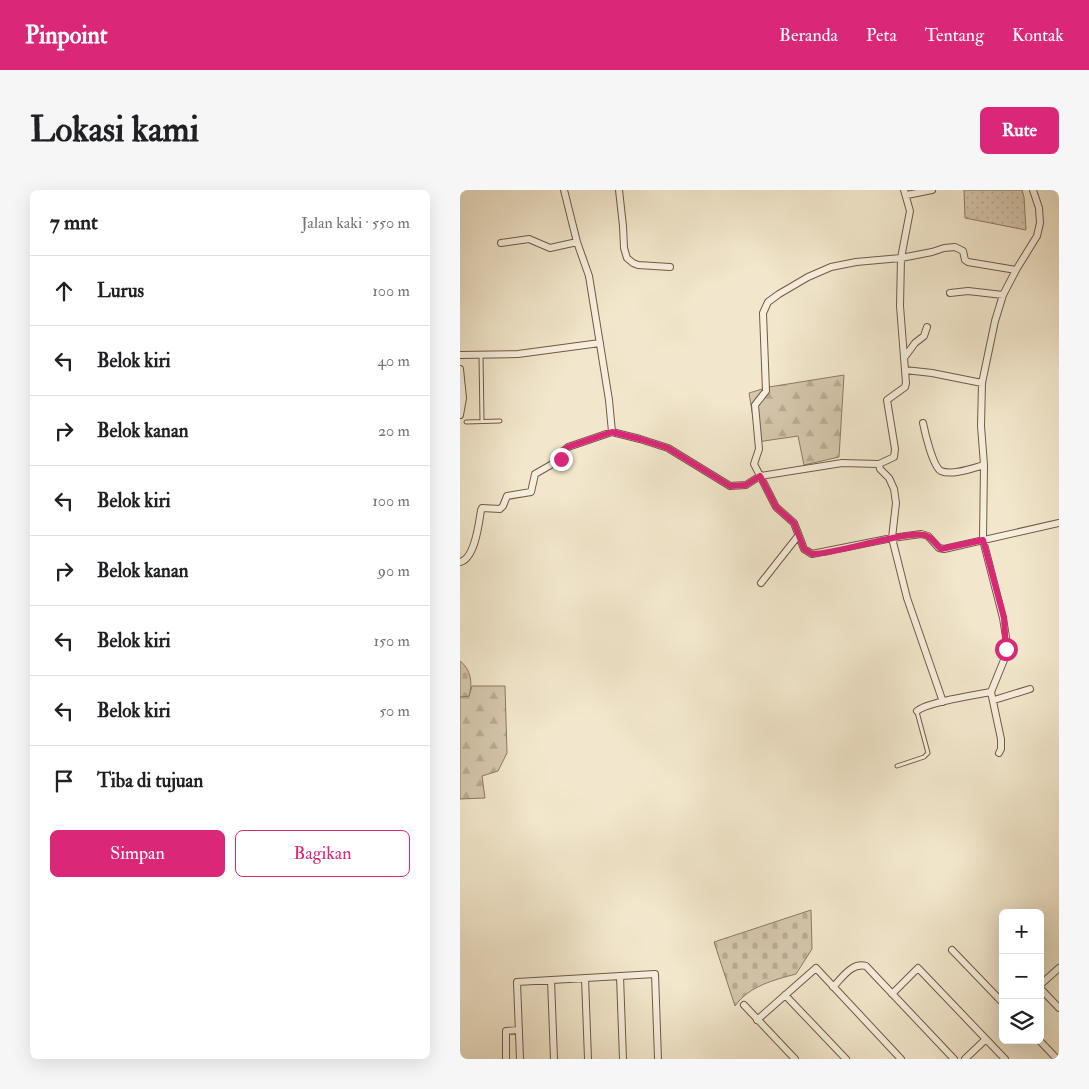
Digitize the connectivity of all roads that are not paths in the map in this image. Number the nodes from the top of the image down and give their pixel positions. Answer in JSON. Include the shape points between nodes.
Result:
{"nodes":[{"id":1,"x":564,"y":190,"type":"edge"},
{"id":2,"x":619,"y":190,"type":"edge"},
{"id":3,"x":932,"y":190,"type":"edge"},
{"id":4,"x":1033,"y":190,"type":"edge"},
{"id":5,"x":905,"y":193,"type":"edge"},
{"id":6,"x":577,"y":242,"type":"junction"},
{"id":7,"x":501,"y":243,"type":"dead end"},
{"id":8,"x":901,"y":258,"type":"junction"},
{"id":9,"x":670,"y":267,"type":"dead end"},
{"id":10,"x":1016,"y":270,"type":"junction"},
{"id":11,"x":950,"y":293,"type":"dead end"},
{"id":12,"x":1003,"y":295,"type":"junction"},
{"id":13,"x":927,"y":327,"type":"dead end"},
{"id":14,"x":600,"y":344,"type":"junction"},
{"id":15,"x":460,"y":355,"type":"edge"},
{"id":16,"x":481,"y":355,"type":"junction"},
{"id":17,"x":904,"y":358,"type":"junction"},
{"id":18,"x":460,"y":369,"type":"edge"},
{"id":19,"x":905,"y":370,"type":"junction"},
{"id":20,"x":982,"y":382,"type":"junction"},
{"id":21,"x":460,"y":415,"type":"edge"},
{"id":22,"x":482,"y":421,"type":"junction"},
{"id":23,"x":500,"y":421,"type":"dead end"},
{"id":24,"x":466,"y":422,"type":"dead end"},
{"id":25,"x":923,"y":423,"type":"dead end"},
{"id":26,"x":612,"y":432,"type":"junction"},
{"id":27,"x":879,"y":464,"type":"junction"},
{"id":28,"x":984,"y":465,"type":"junction"},
{"id":29,"x":760,"y":476,"type":"junction"},
{"id":30,"x":1059,"y":524,"type":"edge"},
{"id":31,"x":798,"y":536,"type":"junction"},
{"id":32,"x":892,"y":538,"type":"junction"},
{"id":33,"x":983,"y":540,"type":"junction"},
{"id":34,"x":460,"y":562,"type":"edge"},
{"id":35,"x":761,"y":583,"type":"dead end"},
{"id":36,"x":1030,"y":689,"type":"dead end"},
{"id":37,"x":992,"y":692,"type":"junction"},
{"id":38,"x":994,"y":700,"type":"junction"},
{"id":39,"x":943,"y":702,"type":"junction"},
{"id":40,"x":917,"y":711,"type":"joint"},
{"id":41,"x":999,"y":753,"type":"dead end"},
{"id":42,"x":897,"y":766,"type":"dead end"},
{"id":43,"x":952,"y":950,"type":"dead end"},
{"id":44,"x":1059,"y":968,"type":"edge"},
{"id":45,"x":620,"y":976,"type":"junction"},
{"id":46,"x":585,"y":978,"type":"junction"},
{"id":47,"x":551,"y":980,"type":"junction"},
{"id":48,"x":1044,"y":982,"type":"edge"},
{"id":49,"x":833,"y":987,"type":"junction"},
{"id":50,"x":1044,"y":991,"type":"edge"},
{"id":51,"x":892,"y":994,"type":"junction"},
{"id":52,"x":785,"y":995,"type":"junction"},
{"id":53,"x":1000,"y":999,"type":"edge"},
{"id":54,"x":744,"y":1005,"type":"dead end"},
{"id":55,"x":1059,"y":1008,"type":"edge"},
{"id":56,"x":758,"y":1020,"type":"junction"},
{"id":57,"x":519,"y":1030,"type":"junction"},
{"id":58,"x":986,"y":1039,"type":"junction"},
{"id":59,"x":1043,"y":1044,"type":"edge"},
{"id":60,"x":506,"y":1059,"type":"edge"},
{"id":61,"x":520,"y":1059,"type":"edge"},
{"id":62,"x":554,"y":1059,"type":"edge"},
{"id":63,"x":588,"y":1059,"type":"edge"},
{"id":64,"x":623,"y":1059,"type":"edge"},
{"id":65,"x":658,"y":1059,"type":"edge"},
{"id":66,"x":795,"y":1059,"type":"edge"},
{"id":67,"x":846,"y":1059,"type":"edge"},
{"id":68,"x":901,"y":1059,"type":"edge"},
{"id":69,"x":954,"y":1059,"type":"edge"},
{"id":70,"x":965,"y":1059,"type":"edge"},
{"id":71,"x":1005,"y":1059,"type":"edge"},
{"id":72,"x":1057,"y":1059,"type":"edge"}],
"edges":[{"from":1,"to":6,"type":"street"},
{"from":2,"to":9,"type":"street","via":[[627,258],[638,265]]},
{"from":3,"to":5,"type":"street"},
{"from":4,"to":10,"type":"street","via":[[1040,223],[1037,236]]},
{"from":5,"to":8,"type":"street","via":[[910,211]]},
{"from":6,"to":7,"type":"street","via":[[550,248],[529,239]]},
{"from":6,"to":14,"type":"street","via":[[589,276]]},
{"from":8,"to":10,"type":"street","via":[[955,247],[963,251],[968,262]]},
{"from":8,"to":17,"type":"street"},
{"from":8,"to":29,"type":"street","via":[[831,267],[768,302],[763,313],[766,391],[755,405],[759,449],[754,464]]},
{"from":10,"to":12,"type":"street"},
{"from":11,"to":12,"type":"street"},
{"from":12,"to":20,"type":"street"},
{"from":13,"to":17,"type":"street","via":[[924,336]]},
{"from":14,"to":16,"type":"street"},
{"from":14,"to":26,"type":"street"},
{"from":15,"to":16,"type":"street"},
{"from":16,"to":22,"type":"lane"},
{"from":17,"to":19,"type":"street"},
{"from":18,"to":21,"type":"street","via":[[463,398]]},
{"from":19,"to":20,"type":"street"},
{"from":19,"to":27,"type":"street","via":[[905,386],[888,398],[894,458]]},
{"from":20,"to":28,"type":"street"},
{"from":22,"to":23,"type":"lane"},
{"from":22,"to":24,"type":"lane"},
{"from":25,"to":28,"type":"street","via":[[932,452],[943,472]]},
{"from":26,"to":29,"type":"street","via":[[668,448],[730,486],[746,485]]},
{"from":26,"to":34,"type":"street","via":[[568,447],[562,452],[561,459],[535,474],[531,492],[510,495],[500,509],[482,508],[468,558]]},
{"from":27,"to":29,"type":"street","via":[[842,464]]},
{"from":27,"to":32,"type":"street","via":[[894,489],[896,503]]},
{"from":28,"to":33,"type":"street"},
{"from":29,"to":31,"type":"street","via":[[776,507],[794,523]]},
{"from":30,"to":33,"type":"street"},
{"from":31,"to":32,"type":"street","via":[[805,551],[815,554]]},
{"from":31,"to":35,"type":"street"},
{"from":32,"to":33,"type":"street","via":[[924,535],[941,549]]},
{"from":32,"to":39,"type":"street","via":[[908,598]]},
{"from":33,"to":37,"type":"street","via":[[1006,637],[1004,660]]},
{"from":36,"to":38,"type":"street"},
{"from":37,"to":38,"type":"street"},
{"from":37,"to":39,"type":"street"},
{"from":38,"to":41,"type":"street","via":[[1001,739]]},
{"from":39,"to":40,"type":"street"},
{"from":40,"to":42,"type":"lane","via":[[928,753]]},
{"from":43,"to":53,"type":"street"},
{"from":44,"to":48,"type":"street"},
{"from":45,"to":46,"type":"street"},
{"from":45,"to":64,"type":"street"},
{"from":45,"to":65,"type":"street","via":[[655,974]]},
{"from":46,"to":47,"type":"street"},
{"from":46,"to":63,"type":"street"},
{"from":47,"to":57,"type":"street","via":[[517,982]]},
{"from":47,"to":62,"type":"street"},
{"from":49,"to":51,"type":"street","via":[[859,964],[866,966]]},
{"from":49,"to":52,"type":"street","via":[[816,968]]},
{"from":49,"to":68,"type":"street"},
{"from":50,"to":55,"type":"street"},
{"from":51,"to":58,"type":"street","via":[[918,968]]},
{"from":51,"to":69,"type":"street"},
{"from":52,"to":56,"type":"street"},
{"from":52,"to":67,"type":"street"},
{"from":54,"to":56,"type":"street"},
{"from":56,"to":66,"type":"street"},
{"from":57,"to":60,"type":"street","via":[[506,1031]]},
{"from":57,"to":61,"type":"street"},
{"from":58,"to":70,"type":"street"},
{"from":58,"to":71,"type":"street"},
{"from":59,"to":72,"type":"street"}]}
